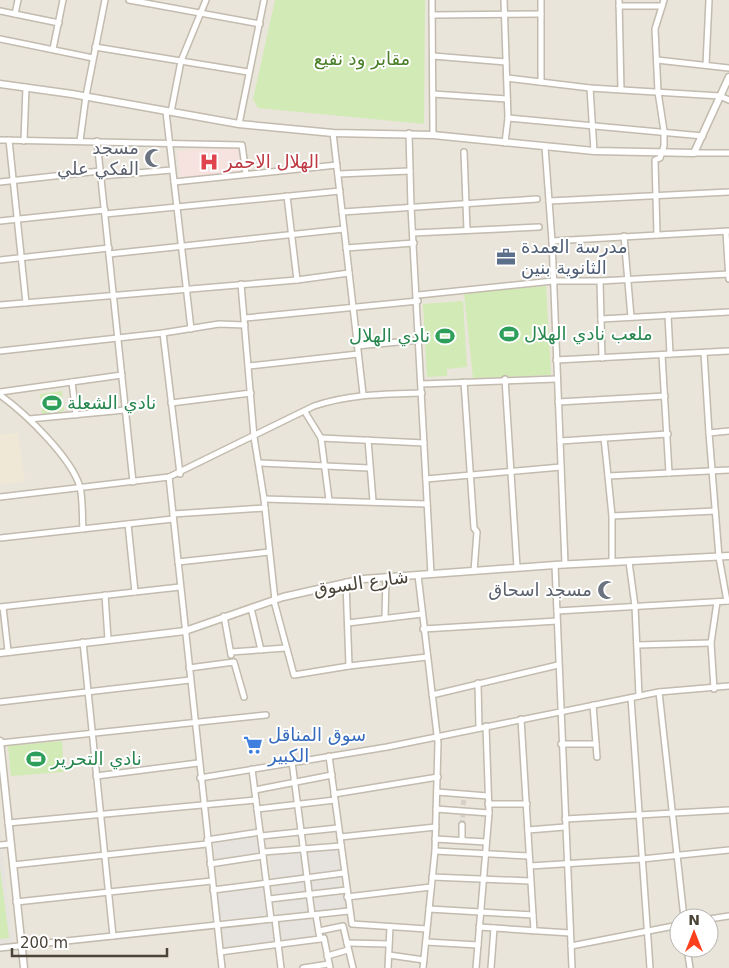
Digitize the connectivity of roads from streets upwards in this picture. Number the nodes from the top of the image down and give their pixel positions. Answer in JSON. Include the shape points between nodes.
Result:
{"nodes":[{"id":1,"x":18,"y":0,"type":"edge"},
{"id":2,"x":63,"y":0,"type":"edge"},
{"id":3,"x":104,"y":0,"type":"edge"},
{"id":4,"x":129,"y":0,"type":"edge"},
{"id":5,"x":164,"y":0,"type":"edge"},
{"id":6,"x":206,"y":0,"type":"edge"},
{"id":7,"x":264,"y":0,"type":"edge"},
{"id":8,"x":432,"y":0,"type":"edge"},
{"id":9,"x":504,"y":0,"type":"edge"},
{"id":10,"x":541,"y":0,"type":"edge"},
{"id":11,"x":664,"y":0,"type":"edge"},
{"id":12,"x":709,"y":0,"type":"edge"},
{"id":13,"x":619,"y":3,"type":"edge"},
{"id":14,"x":162,"y":6,"type":"junction"},
{"id":15,"x":662,"y":6,"type":"junction"},
{"id":16,"x":0,"y":10,"type":"edge"},
{"id":17,"x":200,"y":13,"type":"junction"},
{"id":18,"x":15,"y":14,"type":"junction"},
{"id":19,"x":505,"y":14,"type":"junction"},
{"id":20,"x":541,"y":14,"type":"junction"},
{"id":21,"x":432,"y":15,"type":"junction"},
{"id":22,"x":58,"y":24,"type":"junction"},
{"id":23,"x":260,"y":24,"type":"junction"},
{"id":24,"x":0,"y":39,"type":"edge"},
{"id":25,"x":96,"y":47,"type":"junction"},
{"id":26,"x":52,"y":49,"type":"junction"},
{"id":27,"x":432,"y":56,"type":"junction"},
{"id":28,"x":93,"y":58,"type":"junction"},
{"id":29,"x":656,"y":60,"type":"junction"},
{"id":30,"x":181,"y":61,"type":"junction"},
{"id":31,"x":506,"y":62,"type":"junction"},
{"id":32,"x":706,"y":65,"type":"junction"},
{"id":33,"x":729,"y":68,"type":"edge"},
{"id":34,"x":248,"y":72,"type":"junction"},
{"id":35,"x":729,"y":77,"type":"edge"},
{"id":36,"x":507,"y":78,"type":"junction"},
{"id":37,"x":541,"y":82,"type":"junction"},
{"id":38,"x":0,"y":84,"type":"edge"},
{"id":39,"x":26,"y":87,"type":"junction"},
{"id":40,"x":590,"y":88,"type":"junction"},
{"id":41,"x":621,"y":90,"type":"junction"},
{"id":42,"x":658,"y":92,"type":"junction"},
{"id":43,"x":433,"y":94,"type":"junction"},
{"id":44,"x":86,"y":96,"type":"junction"},
{"id":45,"x":720,"y":96,"type":"junction"},
{"id":46,"x":507,"y":99,"type":"junction"},
{"id":47,"x":729,"y":100,"type":"edge"},
{"id":48,"x":169,"y":112,"type":"junction"},
{"id":49,"x":508,"y":118,"type":"junction"},
{"id":50,"x":239,"y":124,"type":"junction"},
{"id":51,"x":592,"y":125,"type":"junction"},
{"id":52,"x":664,"y":131,"type":"junction"},
{"id":53,"x":333,"y":133,"type":"junction"},
{"id":54,"x":409,"y":133,"type":"junction"},
{"id":55,"x":433,"y":135,"type":"junction"},
{"id":56,"x":703,"y":136,"type":"junction"},
{"id":57,"x":0,"y":140,"type":"edge"},
{"id":58,"x":9,"y":140,"type":"junction"},
{"id":59,"x":24,"y":141,"type":"junction"},
{"id":60,"x":80,"y":141,"type":"junction"},
{"id":61,"x":97,"y":141,"type":"junction"},
{"id":62,"x":169,"y":142,"type":"junction"},
{"id":63,"x":505,"y":143,"type":"junction"},
{"id":64,"x":545,"y":147,"type":"junction"},
{"id":65,"x":594,"y":151,"type":"junction"},
{"id":66,"x":464,"y":152,"type":"dead end"},
{"id":67,"x":662,"y":153,"type":"junction"},
{"id":68,"x":694,"y":153,"type":"junction"},
{"id":69,"x":729,"y":153,"type":"edge"},
{"id":70,"x":337,"y":165,"type":"junction"},
{"id":71,"x":172,"y":170,"type":"junction"},
{"id":72,"x":410,"y":171,"type":"junction"},
{"id":73,"x":100,"y":174,"type":"junction"},
{"id":74,"x":246,"y":174,"type":"junction"},
{"id":75,"x":338,"y":174,"type":"junction"},
{"id":76,"x":14,"y":181,"type":"junction"},
{"id":77,"x":0,"y":182,"type":"edge"},
{"id":78,"x":174,"y":182,"type":"junction"},
{"id":79,"x":340,"y":190,"type":"junction"},
{"id":80,"x":729,"y":192,"type":"edge"},
{"id":81,"x":655,"y":195,"type":"junction"},
{"id":82,"x":288,"y":196,"type":"junction"},
{"id":83,"x":537,"y":199,"type":"dead end"},
{"id":84,"x":549,"y":200,"type":"junction"},
{"id":85,"x":466,"y":203,"type":"junction"},
{"id":86,"x":176,"y":206,"type":"junction"},
{"id":87,"x":411,"y":207,"type":"junction"},
{"id":88,"x":105,"y":212,"type":"junction"},
{"id":89,"x":342,"y":212,"type":"junction"},
{"id":90,"x":18,"y":219,"type":"junction"},
{"id":91,"x":0,"y":221,"type":"edge"},
{"id":92,"x":539,"y":228,"type":"dead end"},
{"id":93,"x":344,"y":229,"type":"junction"},
{"id":94,"x":467,"y":230,"type":"junction"},
{"id":95,"x":728,"y":231,"type":"edge"},
{"id":96,"x":413,"y":233,"type":"junction"},
{"id":97,"x":657,"y":234,"type":"junction"},
{"id":98,"x":292,"y":235,"type":"junction"},
{"id":99,"x":624,"y":236,"type":"junction"},
{"id":100,"x":552,"y":241,"type":"junction"},
{"id":101,"x":414,"y":243,"type":"junction"},
{"id":102,"x":180,"y":246,"type":"junction"},
{"id":103,"x":346,"y":248,"type":"junction"},
{"id":104,"x":109,"y":251,"type":"junction"},
{"id":105,"x":21,"y":258,"type":"junction"},
{"id":106,"x":0,"y":260,"type":"edge"},
{"id":107,"x":349,"y":273,"type":"junction"},
{"id":108,"x":729,"y":274,"type":"edge"},
{"id":109,"x":729,"y":279,"type":"edge"},
{"id":110,"x":297,"y":280,"type":"junction"},
{"id":111,"x":629,"y":280,"type":"junction"},
{"id":112,"x":553,"y":281,"type":"junction"},
{"id":113,"x":600,"y":281,"type":"junction"},
{"id":114,"x":242,"y":284,"type":"junction"},
{"id":115,"x":185,"y":288,"type":"junction"},
{"id":116,"x":114,"y":295,"type":"junction"},
{"id":117,"x":418,"y":298,"type":"junction"},
{"id":118,"x":26,"y":303,"type":"junction"},
{"id":119,"x":0,"y":306,"type":"edge"},
{"id":120,"x":352,"y":306,"type":"junction"},
{"id":121,"x":729,"y":312,"type":"edge"},
{"id":122,"x":668,"y":315,"type":"junction"},
{"id":123,"x":245,"y":318,"type":"junction"},
{"id":124,"x":630,"y":318,"type":"junction"},
{"id":125,"x":601,"y":319,"type":"junction"},
{"id":126,"x":245,"y":325,"type":"junction"},
{"id":127,"x":191,"y":329,"type":"junction"},
{"id":128,"x":164,"y":334,"type":"junction"},
{"id":129,"x":118,"y":339,"type":"junction"},
{"id":130,"x":419,"y":340,"type":"junction"},
{"id":131,"x":357,"y":346,"type":"junction"},
{"id":132,"x":0,"y":351,"type":"edge"},
{"id":133,"x":729,"y":351,"type":"edge"},
{"id":134,"x":704,"y":353,"type":"junction"},
{"id":135,"x":358,"y":354,"type":"junction"},
{"id":136,"x":670,"y":354,"type":"junction"},
{"id":137,"x":662,"y":355,"type":"junction"},
{"id":138,"x":602,"y":358,"type":"junction"},
{"id":139,"x":556,"y":360,"type":"junction"},
{"id":140,"x":249,"y":366,"type":"junction"},
{"id":141,"x":122,"y":375,"type":"junction"},
{"id":142,"x":557,"y":379,"type":"junction"},
{"id":143,"x":505,"y":380,"type":"junction"},
{"id":144,"x":72,"y":382,"type":"junction"},
{"id":145,"x":464,"y":382,"type":"junction"},
{"id":146,"x":422,"y":384,"type":"junction"},
{"id":147,"x":0,"y":393,"type":"edge"},
{"id":148,"x":251,"y":393,"type":"junction"},
{"id":149,"x":422,"y":393,"type":"junction"},
{"id":150,"x":362,"y":394,"type":"junction"},
{"id":151,"x":665,"y":396,"type":"junction"},
{"id":152,"x":558,"y":402,"type":"junction"},
{"id":153,"x":171,"y":403,"type":"junction"},
{"id":154,"x":126,"y":410,"type":"junction"},
{"id":155,"x":305,"y":412,"type":"junction"},
{"id":156,"x":76,"y":415,"type":"junction"},
{"id":157,"x":29,"y":420,"type":"junction"},
{"id":158,"x":729,"y":431,"type":"edge"},
{"id":159,"x":709,"y":433,"type":"junction"},
{"id":160,"x":668,"y":434,"type":"junction"},
{"id":161,"x":254,"y":436,"type":"junction"},
{"id":162,"x":322,"y":438,"type":"junction"},
{"id":163,"x":604,"y":438,"type":"junction"},
{"id":164,"x":368,"y":440,"type":"junction"},
{"id":165,"x":560,"y":441,"type":"junction"},
{"id":166,"x":424,"y":443,"type":"junction"},
{"id":167,"x":260,"y":463,"type":"junction"},
{"id":168,"x":324,"y":465,"type":"junction"},
{"id":169,"x":561,"y":467,"type":"junction"},
{"id":170,"x":369,"y":468,"type":"junction"},
{"id":171,"x":729,"y":470,"type":"edge"},
{"id":172,"x":712,"y":471,"type":"junction"},
{"id":173,"x":510,"y":473,"type":"junction"},
{"id":174,"x":669,"y":473,"type":"junction"},
{"id":175,"x":180,"y":474,"type":"junction"},
{"id":176,"x":469,"y":476,"type":"junction"},
{"id":177,"x":608,"y":476,"type":"junction"},
{"id":178,"x":169,"y":477,"type":"junction"},
{"id":179,"x":426,"y":479,"type":"junction"},
{"id":180,"x":133,"y":482,"type":"junction"},
{"id":181,"x":80,"y":487,"type":"junction"},
{"id":182,"x":0,"y":496,"type":"edge"},
{"id":183,"x":264,"y":499,"type":"junction"},
{"id":184,"x":329,"y":500,"type":"junction"},
{"id":185,"x":373,"y":501,"type":"junction"},
{"id":186,"x":427,"y":504,"type":"junction"},
{"id":187,"x":265,"y":508,"type":"junction"},
{"id":188,"x":715,"y":511,"type":"junction"},
{"id":189,"x":612,"y":516,"type":"junction"},
{"id":190,"x":173,"y":517,"type":"junction"},
{"id":191,"x":128,"y":524,"type":"junction"},
{"id":192,"x":83,"y":529,"type":"junction"},
{"id":193,"x":0,"y":538,"type":"edge"},
{"id":194,"x":269,"y":552,"type":"junction"},
{"id":195,"x":719,"y":556,"type":"junction"},
{"id":196,"x":729,"y":556,"type":"edge"},
{"id":197,"x":178,"y":562,"type":"junction"},
{"id":198,"x":612,"y":562,"type":"junction"},
{"id":199,"x":629,"y":562,"type":"junction"},
{"id":200,"x":565,"y":564,"type":"junction"},
{"id":201,"x":555,"y":565,"type":"junction"},
{"id":202,"x":517,"y":567,"type":"junction"},
{"id":203,"x":474,"y":571,"type":"junction"},
{"id":204,"x":431,"y":574,"type":"junction"},
{"id":205,"x":418,"y":575,"type":"junction"},
{"id":206,"x":386,"y":577,"type":"junction"},
{"id":207,"x":346,"y":582,"type":"junction"},
{"id":208,"x":180,"y":586,"type":"junction"},
{"id":209,"x":135,"y":592,"type":"junction"},
{"id":210,"x":105,"y":595,"type":"junction"},
{"id":211,"x":275,"y":600,"type":"junction"},
{"id":212,"x":728,"y":601,"type":"edge"},
{"id":213,"x":717,"y":602,"type":"junction"},
{"id":214,"x":635,"y":606,"type":"junction"},
{"id":215,"x":1,"y":607,"type":"edge"},
{"id":216,"x":251,"y":608,"type":"junction"},
{"id":217,"x":556,"y":611,"type":"junction"},
{"id":218,"x":422,"y":614,"type":"junction"},
{"id":219,"x":224,"y":616,"type":"junction"},
{"id":220,"x":385,"y":618,"type":"junction"},
{"id":221,"x":557,"y":621,"type":"junction"},
{"id":222,"x":348,"y":623,"type":"junction"},
{"id":223,"x":423,"y":629,"type":"junction"},
{"id":224,"x":185,"y":630,"type":"junction"},
{"id":225,"x":108,"y":639,"type":"junction"},
{"id":226,"x":83,"y":642,"type":"junction"},
{"id":227,"x":711,"y":643,"type":"junction"},
{"id":228,"x":637,"y":645,"type":"junction"},
{"id":229,"x":286,"y":648,"type":"junction"},
{"id":230,"x":261,"y":650,"type":"junction"},
{"id":231,"x":8,"y":651,"type":"junction"},
{"id":232,"x":231,"y":652,"type":"junction"},
{"id":233,"x":0,"y":653,"type":"edge"},
{"id":234,"x":427,"y":657,"type":"junction"},
{"id":235,"x":232,"y":661,"type":"junction"},
{"id":236,"x":558,"y":665,"type":"junction"},
{"id":237,"x":349,"y":666,"type":"junction"},
{"id":238,"x":189,"y":668,"type":"junction"},
{"id":239,"x":190,"y":680,"type":"junction"},
{"id":240,"x":478,"y":683,"type":"junction"},
{"id":241,"x":729,"y":686,"type":"edge"},
{"id":242,"x":714,"y":689,"type":"junction"},
{"id":243,"x":88,"y":692,"type":"junction"},
{"id":244,"x":659,"y":692,"type":"junction"},
{"id":245,"x":432,"y":695,"type":"junction"},
{"id":246,"x":639,"y":696,"type":"junction"},
{"id":247,"x":244,"y":697,"type":"dead end"},
{"id":248,"x":631,"y":698,"type":"junction"},
{"id":249,"x":0,"y":702,"type":"edge"},
{"id":250,"x":593,"y":705,"type":"junction"},
{"id":251,"x":560,"y":712,"type":"junction"},
{"id":252,"x":266,"y":715,"type":"dead end"},
{"id":253,"x":522,"y":719,"type":"junction"},
{"id":254,"x":194,"y":722,"type":"junction"},
{"id":255,"x":482,"y":727,"type":"junction"},
{"id":256,"x":92,"y":735,"type":"junction"},
{"id":257,"x":438,"y":736,"type":"junction"},
{"id":258,"x":0,"y":742,"type":"edge"},
{"id":259,"x":561,"y":744,"type":"junction"},
{"id":260,"x":596,"y":744,"type":"junction"},
{"id":261,"x":329,"y":756,"type":"junction"},
{"id":262,"x":597,"y":757,"type":"dead end"},
{"id":263,"x":1,"y":761,"type":"edge"},
{"id":264,"x":292,"y":762,"type":"junction"},
{"id":265,"x":198,"y":763,"type":"junction"},
{"id":266,"x":252,"y":769,"type":"junction"},
{"id":267,"x":96,"y":776,"type":"junction"},
{"id":268,"x":332,"y":776,"type":"junction"},
{"id":269,"x":438,"y":777,"type":"junction"},
{"id":270,"x":200,"y":778,"type":"junction"},
{"id":271,"x":295,"y":783,"type":"junction"},
{"id":272,"x":255,"y":790,"type":"junction"},
{"id":273,"x":437,"y":792,"type":"junction"},
{"id":274,"x":488,"y":796,"type":"junction"},
{"id":275,"x":3,"y":797,"type":"edge"},
{"id":276,"x":334,"y":797,"type":"junction"},
{"id":277,"x":256,"y":800,"type":"junction"},
{"id":278,"x":203,"y":804,"type":"junction"},
{"id":279,"x":298,"y":804,"type":"junction"},
{"id":280,"x":488,"y":804,"type":"junction"},
{"id":281,"x":526,"y":804,"type":"junction"},
{"id":282,"x":463,"y":805,"type":"junction"},
{"id":283,"x":257,"y":809,"type":"junction"},
{"id":284,"x":436,"y":809,"type":"junction"},
{"id":285,"x":729,"y":810,"type":"edge"},
{"id":286,"x":488,"y":813,"type":"junction"},
{"id":287,"x":100,"y":814,"type":"junction"},
{"id":288,"x":673,"y":814,"type":"junction"},
{"id":289,"x":639,"y":815,"type":"junction"},
{"id":290,"x":565,"y":819,"type":"junction"},
{"id":291,"x":8,"y":823,"type":"junction"},
{"id":292,"x":462,"y":825,"type":"tunnel mouth"},
{"id":293,"x":565,"y":827,"type":"junction"},
{"id":294,"x":338,"y":828,"type":"junction"},
{"id":295,"x":436,"y":828,"type":"junction"},
{"id":296,"x":528,"y":830,"type":"junction"},
{"id":297,"x":301,"y":832,"type":"junction"},
{"id":298,"x":260,"y":834,"type":"junction"},
{"id":299,"x":340,"y":837,"type":"junction"},
{"id":300,"x":435,"y":838,"type":"junction"},
{"id":301,"x":462,"y":840,"type":"junction"},
{"id":302,"x":207,"y":842,"type":"junction"},
{"id":303,"x":486,"y":842,"type":"junction"},
{"id":304,"x":10,"y":844,"type":"junction"},
{"id":305,"x":0,"y":845,"type":"edge"},
{"id":306,"x":341,"y":846,"type":"junction"},
{"id":307,"x":303,"y":849,"type":"junction"},
{"id":308,"x":729,"y":850,"type":"edge"},
{"id":309,"x":435,"y":851,"type":"junction"},
{"id":310,"x":263,"y":854,"type":"junction"},
{"id":311,"x":485,"y":854,"type":"junction"},
{"id":312,"x":677,"y":855,"type":"junction"},
{"id":313,"x":105,"y":856,"type":"junction"},
{"id":314,"x":530,"y":856,"type":"junction"},
{"id":315,"x":642,"y":859,"type":"junction"},
{"id":316,"x":567,"y":863,"type":"junction"},
{"id":317,"x":210,"y":864,"type":"junction"},
{"id":318,"x":13,"y":865,"type":"junction"},
{"id":319,"x":530,"y":866,"type":"junction"},
{"id":320,"x":344,"y":873,"type":"junction"},
{"id":321,"x":432,"y":876,"type":"junction"},
{"id":322,"x":307,"y":878,"type":"junction"},
{"id":323,"x":483,"y":879,"type":"junction"},
{"id":324,"x":212,"y":881,"type":"junction"},
{"id":325,"x":530,"y":881,"type":"junction"},
{"id":326,"x":267,"y":882,"type":"junction"},
{"id":327,"x":431,"y":887,"type":"junction"},
{"id":328,"x":213,"y":890,"type":"junction"},
{"id":329,"x":346,"y":890,"type":"junction"},
{"id":330,"x":108,"y":892,"type":"junction"},
{"id":331,"x":309,"y":895,"type":"junction"},
{"id":332,"x":347,"y":897,"type":"junction"},
{"id":333,"x":269,"y":899,"type":"junction"},
{"id":334,"x":16,"y":902,"type":"junction"},
{"id":335,"x":683,"y":908,"type":"edge"},
{"id":336,"x":429,"y":909,"type":"junction"},
{"id":337,"x":349,"y":911,"type":"junction"},
{"id":338,"x":480,"y":913,"type":"junction"},
{"id":339,"x":314,"y":915,"type":"junction"},
{"id":340,"x":533,"y":915,"type":"junction"},
{"id":341,"x":273,"y":919,"type":"junction"},
{"id":342,"x":217,"y":925,"type":"junction"},
{"id":343,"x":669,"y":926,"type":"edge"},
{"id":344,"x":390,"y":927,"type":"junction"},
{"id":345,"x":479,"y":927,"type":"junction"},
{"id":346,"x":494,"y":928,"type":"junction"},
{"id":347,"x":647,"y":929,"type":"junction"},
{"id":348,"x":427,"y":930,"type":"junction"},
{"id":349,"x":318,"y":931,"type":"junction"},
{"id":350,"x":534,"y":931,"type":"junction"},
{"id":351,"x":570,"y":933,"type":"junction"},
{"id":352,"x":113,"y":936,"type":"junction"},
{"id":353,"x":320,"y":939,"type":"junction"},
{"id":354,"x":426,"y":942,"type":"junction"},
{"id":355,"x":347,"y":943,"type":"junction"},
{"id":356,"x":389,"y":944,"type":"junction"},
{"id":357,"x":278,"y":945,"type":"junction"},
{"id":358,"x":478,"y":945,"type":"junction"},
{"id":359,"x":21,"y":946,"type":"junction"},
{"id":360,"x":571,"y":946,"type":"junction"},
{"id":361,"x":0,"y":948,"type":"edge"},
{"id":362,"x":348,"y":950,"type":"junction"},
{"id":363,"x":220,"y":952,"type":"junction"},
{"id":364,"x":388,"y":955,"type":"junction"},
{"id":365,"x":328,"y":956,"type":"junction"},
{"id":366,"x":424,"y":960,"type":"junction"},
{"id":367,"x":329,"y":966,"type":"edge"},
{"id":368,"x":24,"y":968,"type":"edge"},
{"id":369,"x":222,"y":968,"type":"edge"},
{"id":370,"x":281,"y":968,"type":"edge"},
{"id":371,"x":303,"y":968,"type":"edge"},
{"id":372,"x":353,"y":968,"type":"edge"},
{"id":373,"x":388,"y":968,"type":"edge"},
{"id":374,"x":423,"y":968,"type":"edge"},
{"id":375,"x":476,"y":968,"type":"edge"},
{"id":376,"x":491,"y":968,"type":"edge"},
{"id":377,"x":572,"y":968,"type":"edge"},
{"id":378,"x":650,"y":968,"type":"edge"}],
"edges":[{"from":1,"to":18,"type":"street"},
{"from":2,"to":22,"type":"street"},
{"from":3,"to":25,"type":"street"},
{"from":4,"to":14,"type":"street"},
{"from":5,"to":14,"type":"street"},
{"from":6,"to":17,"type":"street"},
{"from":7,"to":23,"type":"street"},
{"from":8,"to":21,"type":"street"},
{"from":9,"to":19,"type":"street"},
{"from":10,"to":20,"type":"street"},
{"from":11,"to":15,"type":"street"},
{"from":12,"to":32,"type":"street"},
{"from":13,"to":15,"type":"street"},
{"from":13,"to":41,"type":"street"},
{"from":14,"to":17,"type":"street"},
{"from":15,"to":29,"type":"street","via":[[656,29]]},
{"from":16,"to":18,"type":"street"},
{"from":17,"to":23,"type":"street"},
{"from":17,"to":30,"type":"street"},
{"from":18,"to":22,"type":"street"},
{"from":19,"to":20,"type":"street"},
{"from":19,"to":21,"type":"street"},
{"from":19,"to":31,"type":"street"},
{"from":20,"to":37,"type":"street"},
{"from":21,"to":27,"type":"street"},
{"from":22,"to":26,"type":"street"},
{"from":23,"to":34,"type":"street"},
{"from":24,"to":26,"type":"street"},
{"from":25,"to":28,"type":"street"},
{"from":25,"to":30,"type":"street"},
{"from":26,"to":28,"type":"street"},
{"from":27,"to":31,"type":"street"},
{"from":27,"to":43,"type":"street"},
{"from":28,"to":44,"type":"street"},
{"from":29,"to":32,"type":"street"},
{"from":29,"to":42,"type":"street"},
{"from":30,"to":34,"type":"street"},
{"from":30,"to":48,"type":"street"},
{"from":31,"to":36,"type":"street"},
{"from":32,"to":33,"type":"street"},
{"from":34,"to":50,"type":"street"},
{"from":35,"to":45,"type":"street"},
{"from":36,"to":37,"type":"street"},
{"from":36,"to":46,"type":"street"},
{"from":37,"to":40,"type":"street"},
{"from":38,"to":39,"type":"street"},
{"from":39,"to":44,"type":"street"},
{"from":39,"to":59,"type":"street"},
{"from":40,"to":41,"type":"street"},
{"from":40,"to":51,"type":"street"},
{"from":41,"to":42,"type":"street"},
{"from":42,"to":45,"type":"street"},
{"from":42,"to":52,"type":"street"},
{"from":43,"to":46,"type":"street"},
{"from":43,"to":55,"type":"street"},
{"from":44,"to":48,"type":"street"},
{"from":44,"to":60,"type":"street"},
{"from":45,"to":47,"type":"street"},
{"from":45,"to":56,"type":"street"},
{"from":46,"to":49,"type":"street"},
{"from":48,"to":50,"type":"street"},
{"from":48,"to":62,"type":"street"},
{"from":49,"to":51,"type":"street"},
{"from":49,"to":63,"type":"street"},
{"from":50,"to":53,"type":"street"},
{"from":51,"to":52,"type":"street"},
{"from":51,"to":65,"type":"street"},
{"from":52,"to":56,"type":"street"},
{"from":52,"to":67,"type":"street"},
{"from":53,"to":54,"type":"street"},
{"from":53,"to":70,"type":"street"},
{"from":54,"to":55,"type":"street"},
{"from":54,"to":72,"type":"street"},
{"from":55,"to":63,"type":"street"},
{"from":56,"to":68,"type":"street"},
{"from":57,"to":58,"type":"street"},
{"from":58,"to":59,"type":"street"},
{"from":58,"to":76,"type":"street"},
{"from":59,"to":60,"type":"street"},
{"from":60,"to":61,"type":"street"},
{"from":61,"to":62,"type":"street"},
{"from":61,"to":73,"type":"street"},
{"from":62,"to":71,"type":"street"},
{"from":62,"to":74,"type":"street","via":[[242,145]]},
{"from":63,"to":64,"type":"street"},
{"from":64,"to":65,"type":"street"},
{"from":64,"to":84,"type":"street"},
{"from":65,"to":67,"type":"street"},
{"from":66,"to":85,"type":"street"},
{"from":67,"to":68,"type":"street"},
{"from":67,"to":81,"type":"street","via":[[655,160]]},
{"from":68,"to":69,"type":"street"},
{"from":70,"to":74,"type":"street"},
{"from":70,"to":75,"type":"street"},
{"from":71,"to":73,"type":"street"},
{"from":71,"to":78,"type":"street"},
{"from":72,"to":75,"type":"street"},
{"from":72,"to":87,"type":"street"},
{"from":73,"to":76,"type":"street"},
{"from":73,"to":88,"type":"street"},
{"from":74,"to":78,"type":"street"},
{"from":75,"to":79,"type":"street"},
{"from":76,"to":77,"type":"street"},
{"from":76,"to":90,"type":"street"},
{"from":78,"to":86,"type":"street"},
{"from":79,"to":82,"type":"street"},
{"from":79,"to":89,"type":"street"},
{"from":80,"to":81,"type":"street"},
{"from":81,"to":84,"type":"street"},
{"from":81,"to":97,"type":"street"},
{"from":82,"to":86,"type":"street"},
{"from":82,"to":98,"type":"street"},
{"from":83,"to":85,"type":"street"},
{"from":84,"to":100,"type":"street"},
{"from":85,"to":87,"type":"street"},
{"from":85,"to":94,"type":"street"},
{"from":86,"to":88,"type":"street"},
{"from":86,"to":102,"type":"street"},
{"from":87,"to":89,"type":"street"},
{"from":87,"to":96,"type":"street"},
{"from":88,"to":90,"type":"street"},
{"from":88,"to":104,"type":"street"},
{"from":89,"to":93,"type":"street"},
{"from":90,"to":91,"type":"street"},
{"from":90,"to":105,"type":"street"},
{"from":92,"to":94,"type":"street"},
{"from":93,"to":98,"type":"street"},
{"from":93,"to":103,"type":"street"},
{"from":94,"to":96,"type":"street"},
{"from":95,"to":97,"type":"street"},
{"from":95,"to":108,"type":"street"},
{"from":96,"to":101,"type":"street"},
{"from":97,"to":99,"type":"street"},
{"from":98,"to":102,"type":"street"},
{"from":98,"to":110,"type":"street"},
{"from":99,"to":100,"type":"street"},
{"from":99,"to":111,"type":"street"},
{"from":100,"to":112,"type":"street"},
{"from":101,"to":103,"type":"street"},
{"from":101,"to":117,"type":"street"},
{"from":102,"to":104,"type":"street"},
{"from":102,"to":115,"type":"street"},
{"from":103,"to":107,"type":"street"},
{"from":104,"to":105,"type":"street"},
{"from":104,"to":116,"type":"street"},
{"from":105,"to":106,"type":"street"},
{"from":105,"to":118,"type":"street"},
{"from":107,"to":110,"type":"street"},
{"from":107,"to":120,"type":"street"},
{"from":108,"to":109,"type":"street"},
{"from":108,"to":111,"type":"street"},
{"from":110,"to":114,"type":"street"},
{"from":111,"to":113,"type":"street"},
{"from":111,"to":124,"type":"street"},
{"from":112,"to":113,"type":"street"},
{"from":112,"to":117,"type":"street"},
{"from":112,"to":139,"type":"street"},
{"from":113,"to":125,"type":"street"},
{"from":114,"to":115,"type":"street"},
{"from":114,"to":123,"type":"street"},
{"from":115,"to":116,"type":"street"},
{"from":115,"to":127,"type":"street"},
{"from":116,"to":118,"type":"street"},
{"from":116,"to":129,"type":"street"},
{"from":117,"to":120,"type":"street"},
{"from":117,"to":130,"type":"street"},
{"from":118,"to":119,"type":"street"},
{"from":120,"to":123,"type":"street"},
{"from":120,"to":131,"type":"street"},
{"from":121,"to":122,"type":"street"},
{"from":122,"to":124,"type":"street"},
{"from":122,"to":136,"type":"street"},
{"from":123,"to":126,"type":"street"},
{"from":124,"to":125,"type":"street"},
{"from":125,"to":138,"type":"street"},
{"from":126,"to":127,"type":"street","via":[[218,324]]},
{"from":126,"to":140,"type":"street"},
{"from":127,"to":128,"type":"street"},
{"from":128,"to":129,"type":"street"},
{"from":128,"to":153,"type":"street"},
{"from":129,"to":132,"type":"street"},
{"from":129,"to":141,"type":"street"},
{"from":130,"to":131,"type":"street"},
{"from":130,"to":146,"type":"street"},
{"from":131,"to":135,"type":"street"},
{"from":133,"to":134,"type":"street"},
{"from":134,"to":136,"type":"street"},
{"from":134,"to":159,"type":"street"},
{"from":135,"to":140,"type":"street"},
{"from":135,"to":150,"type":"street"},
{"from":136,"to":137,"type":"street"},
{"from":137,"to":138,"type":"street"},
{"from":137,"to":151,"type":"street"},
{"from":138,"to":139,"type":"street"},
{"from":139,"to":142,"type":"street"},
{"from":140,"to":148,"type":"street"},
{"from":141,"to":144,"type":"street"},
{"from":141,"to":154,"type":"street"},
{"from":142,"to":143,"type":"street"},
{"from":142,"to":152,"type":"street"},
{"from":143,"to":145,"type":"street"},
{"from":143,"to":173,"type":"street"},
{"from":144,"to":147,"type":"street"},
{"from":144,"to":156,"type":"street"},
{"from":145,"to":146,"type":"street"},
{"from":145,"to":176,"type":"street"},
{"from":146,"to":149,"type":"street"},
{"from":147,"to":157,"type":"street"},
{"from":148,"to":153,"type":"street"},
{"from":148,"to":161,"type":"street"},
{"from":149,"to":150,"type":"street"},
{"from":149,"to":166,"type":"street"},
{"from":150,"to":155,"type":"street","via":[[337,399]]},
{"from":151,"to":152,"type":"street"},
{"from":151,"to":160,"type":"street"},
{"from":152,"to":165,"type":"street"},
{"from":153,"to":175,"type":"street"},
{"from":154,"to":156,"type":"street"},
{"from":154,"to":180,"type":"street"},
{"from":155,"to":161,"type":"street"},
{"from":155,"to":162,"type":"street"},
{"from":156,"to":157,"type":"street"},
{"from":157,"to":181,"type":"street","via":[[68,465]]},
{"from":158,"to":159,"type":"street"},
{"from":159,"to":172,"type":"street"},
{"from":160,"to":163,"type":"street"},
{"from":160,"to":174,"type":"street"},
{"from":161,"to":167,"type":"street"},
{"from":161,"to":175,"type":"street"},
{"from":162,"to":164,"type":"street"},
{"from":162,"to":168,"type":"street"},
{"from":163,"to":165,"type":"street"},
{"from":163,"to":177,"type":"street"},
{"from":164,"to":166,"type":"street"},
{"from":164,"to":170,"type":"street"},
{"from":165,"to":169,"type":"street"},
{"from":166,"to":179,"type":"street"},
{"from":167,"to":168,"type":"street"},
{"from":167,"to":183,"type":"street"},
{"from":168,"to":170,"type":"street"},
{"from":168,"to":184,"type":"street"},
{"from":169,"to":173,"type":"street"},
{"from":169,"to":200,"type":"street"},
{"from":170,"to":185,"type":"street"},
{"from":171,"to":172,"type":"street"},
{"from":172,"to":174,"type":"street"},
{"from":172,"to":188,"type":"street"},
{"from":173,"to":176,"type":"street"},
{"from":173,"to":202,"type":"street"},
{"from":174,"to":177,"type":"street"},
{"from":175,"to":178,"type":"street"},
{"from":176,"to":179,"type":"street"},
{"from":176,"to":203,"type":"street","via":[[477,532]]},
{"from":177,"to":189,"type":"street"},
{"from":178,"to":180,"type":"street"},
{"from":178,"to":190,"type":"street"},
{"from":179,"to":186,"type":"street"},
{"from":180,"to":181,"type":"street"},
{"from":181,"to":182,"type":"street"},
{"from":181,"to":192,"type":"street"},
{"from":183,"to":184,"type":"street"},
{"from":183,"to":187,"type":"street"},
{"from":184,"to":185,"type":"street"},
{"from":185,"to":186,"type":"street"},
{"from":186,"to":204,"type":"street"},
{"from":187,"to":190,"type":"street"},
{"from":187,"to":194,"type":"street"},
{"from":188,"to":189,"type":"street"},
{"from":188,"to":195,"type":"street"},
{"from":189,"to":198,"type":"street"},
{"from":190,"to":191,"type":"street"},
{"from":190,"to":197,"type":"street"},
{"from":191,"to":192,"type":"street"},
{"from":191,"to":209,"type":"street"},
{"from":192,"to":193,"type":"street"},
{"from":194,"to":197,"type":"street"},
{"from":194,"to":211,"type":"street"},
{"from":195,"to":196,"type":"street","name":"شارع السوق"},
{"from":195,"to":199,"type":"street","name":"شارع السوق"},
{"from":195,"to":212,"type":"street"},
{"from":197,"to":208,"type":"street"},
{"from":198,"to":199,"type":"street","name":"شارع السوق"},
{"from":198,"to":200,"type":"street","name":"شارع السوق"},
{"from":199,"to":214,"type":"street"},
{"from":200,"to":201,"type":"street","name":"شارع السوق"},
{"from":201,"to":202,"type":"street","name":"شارع السوق"},
{"from":201,"to":217,"type":"street"},
{"from":202,"to":203,"type":"street","name":"شارع السوق"},
{"from":203,"to":204,"type":"street","name":"شارع السوق"},
{"from":204,"to":205,"type":"street","name":"شارع السوق"},
{"from":205,"to":206,"type":"street","name":"شارع السوق"},
{"from":205,"to":218,"type":"street"},
{"from":206,"to":207,"type":"street","name":"شارع السوق"},
{"from":206,"to":220,"type":"street"},
{"from":207,"to":211,"type":"street","name":"شارع السوق"},
{"from":207,"to":222,"type":"street"},
{"from":208,"to":209,"type":"street"},
{"from":208,"to":224,"type":"street"},
{"from":209,"to":210,"type":"street"},
{"from":210,"to":215,"type":"street"},
{"from":210,"to":225,"type":"street"},
{"from":211,"to":216,"type":"street","name":"شارع السوق"},
{"from":211,"to":229,"type":"street"},
{"from":212,"to":213,"type":"street"},
{"from":213,"to":214,"type":"street"},
{"from":213,"to":227,"type":"street"},
{"from":214,"to":217,"type":"street"},
{"from":214,"to":228,"type":"street"},
{"from":215,"to":231,"type":"street"},
{"from":216,"to":219,"type":"street","name":"شارع السوق"},
{"from":216,"to":230,"type":"street"},
{"from":217,"to":221,"type":"street"},
{"from":218,"to":220,"type":"street"},
{"from":218,"to":223,"type":"street"},
{"from":219,"to":224,"type":"street","name":"شارع السوق"},
{"from":219,"to":232,"type":"street"},
{"from":220,"to":222,"type":"street"},
{"from":221,"to":223,"type":"street"},
{"from":221,"to":236,"type":"street"},
{"from":222,"to":237,"type":"street"},
{"from":223,"to":234,"type":"street"},
{"from":224,"to":225,"type":"street","name":"شارع السوق"},
{"from":224,"to":238,"type":"street"},
{"from":225,"to":226,"type":"street","name":"شارع السوق"},
{"from":226,"to":231,"type":"street","name":"شارع السوق"},
{"from":226,"to":243,"type":"street"},
{"from":227,"to":228,"type":"street"},
{"from":227,"to":242,"type":"street"},
{"from":228,"to":246,"type":"street"},
{"from":229,"to":230,"type":"street"},
{"from":229,"to":237,"type":"street","via":[[294,675]]},
{"from":230,"to":232,"type":"street"},
{"from":231,"to":233,"type":"street","name":"شارع السوق"},
{"from":232,"to":235,"type":"street"},
{"from":234,"to":237,"type":"street"},
{"from":234,"to":245,"type":"street"},
{"from":235,"to":238,"type":"street"},
{"from":235,"to":247,"type":"street","via":[[236,664]]},
{"from":236,"to":240,"type":"street"},
{"from":236,"to":251,"type":"street"},
{"from":238,"to":239,"type":"street"},
{"from":239,"to":243,"type":"street"},
{"from":239,"to":254,"type":"street"},
{"from":240,"to":245,"type":"street"},
{"from":240,"to":255,"type":"street"},
{"from":241,"to":242,"type":"street"},
{"from":242,"to":244,"type":"street"},
{"from":243,"to":249,"type":"street"},
{"from":243,"to":256,"type":"street"},
{"from":244,"to":246,"type":"street"},
{"from":244,"to":288,"type":"street"},
{"from":245,"to":257,"type":"street"},
{"from":246,"to":248,"type":"street"},
{"from":248,"to":250,"type":"street"},
{"from":248,"to":289,"type":"street"},
{"from":250,"to":251,"type":"street"},
{"from":250,"to":260,"type":"street"},
{"from":251,"to":253,"type":"street"},
{"from":251,"to":259,"type":"street"},
{"from":252,"to":254,"type":"street"},
{"from":253,"to":255,"type":"street"},
{"from":253,"to":281,"type":"street"},
{"from":254,"to":256,"type":"street"},
{"from":254,"to":265,"type":"street"},
{"from":255,"to":257,"type":"street"},
{"from":255,"to":274,"type":"street"},
{"from":256,"to":258,"type":"street"},
{"from":256,"to":267,"type":"street"},
{"from":257,"to":261,"type":"street"},
{"from":257,"to":269,"type":"street"},
{"from":258,"to":263,"type":"street"},
{"from":259,"to":260,"type":"street"},
{"from":259,"to":290,"type":"street"},
{"from":260,"to":262,"type":"street"},
{"from":261,"to":264,"type":"street"},
{"from":261,"to":268,"type":"street"},
{"from":263,"to":275,"type":"street"},
{"from":264,"to":266,"type":"street"},
{"from":264,"to":271,"type":"street"},
{"from":265,"to":267,"type":"street"},
{"from":265,"to":270,"type":"street"},
{"from":266,"to":270,"type":"street"},
{"from":266,"to":272,"type":"street"},
{"from":267,"to":287,"type":"street"},
{"from":268,"to":271,"type":"street"},
{"from":268,"to":276,"type":"street"},
{"from":269,"to":273,"type":"street"},
{"from":269,"to":276,"type":"street"},
{"from":270,"to":278,"type":"street"},
{"from":271,"to":272,"type":"street"},
{"from":271,"to":279,"type":"street"},
{"from":272,"to":277,"type":"street"},
{"from":273,"to":282,"type":"street"},
{"from":273,"to":284,"type":"street"},
{"from":274,"to":280,"type":"street"},
{"from":274,"to":282,"type":"street"},
{"from":275,"to":291,"type":"street"},
{"from":276,"to":279,"type":"street"},
{"from":276,"to":294,"type":"street"},
{"from":277,"to":278,"type":"street"},
{"from":277,"to":283,"type":"street"},
{"from":278,"to":287,"type":"street"},
{"from":278,"to":302,"type":"street"},
{"from":279,"to":283,"type":"street"},
{"from":279,"to":297,"type":"street"},
{"from":280,"to":281,"type":"street"},
{"from":280,"to":286,"type":"street"},
{"from":281,"to":296,"type":"street"},
{"from":282,"to":284,"type":"street"},
{"from":282,"to":286,"type":"street"},
{"from":283,"to":298,"type":"street"},
{"from":284,"to":295,"type":"street"},
{"from":285,"to":288,"type":"street"},
{"from":286,"to":303,"type":"street"},
{"from":287,"to":291,"type":"street"},
{"from":287,"to":313,"type":"street"},
{"from":288,"to":289,"type":"street"},
{"from":288,"to":312,"type":"street"},
{"from":289,"to":290,"type":"street"},
{"from":289,"to":315,"type":"street"},
{"from":290,"to":293,"type":"street"},
{"from":291,"to":304,"type":"street"},
{"from":292,"to":301,"type":"street"},
{"from":293,"to":296,"type":"street"},
{"from":293,"to":316,"type":"street"},
{"from":294,"to":297,"type":"street"},
{"from":294,"to":299,"type":"street"},
{"from":295,"to":299,"type":"street"},
{"from":295,"to":300,"type":"street"},
{"from":296,"to":314,"type":"street"},
{"from":297,"to":298,"type":"street"},
{"from":297,"to":307,"type":"street"},
{"from":298,"to":302,"type":"street"},
{"from":298,"to":310,"type":"street"},
{"from":299,"to":306,"type":"street"},
{"from":300,"to":301,"type":"street"},
{"from":300,"to":309,"type":"street"},
{"from":301,"to":303,"type":"street"},
{"from":302,"to":313,"type":"street"},
{"from":302,"to":317,"type":"street"},
{"from":303,"to":311,"type":"street"},
{"from":304,"to":305,"type":"street"},
{"from":304,"to":318,"type":"street"},
{"from":306,"to":307,"type":"street"},
{"from":306,"to":320,"type":"street"},
{"from":307,"to":310,"type":"street"},
{"from":307,"to":322,"type":"street"},
{"from":308,"to":312,"type":"street"},
{"from":309,"to":311,"type":"street"},
{"from":309,"to":321,"type":"street"},
{"from":310,"to":317,"type":"street"},
{"from":310,"to":326,"type":"street"},
{"from":311,"to":314,"type":"street"},
{"from":311,"to":323,"type":"street"},
{"from":312,"to":315,"type":"street"},
{"from":312,"to":335,"type":"street"},
{"from":313,"to":318,"type":"street"},
{"from":313,"to":330,"type":"street"},
{"from":314,"to":319,"type":"street"},
{"from":315,"to":316,"type":"street"},
{"from":315,"to":347,"type":"street"},
{"from":316,"to":319,"type":"street"},
{"from":316,"to":351,"type":"street"},
{"from":317,"to":324,"type":"street"},
{"from":318,"to":334,"type":"street"},
{"from":319,"to":325,"type":"street"},
{"from":320,"to":322,"type":"street"},
{"from":320,"to":329,"type":"street"},
{"from":321,"to":323,"type":"street"},
{"from":321,"to":327,"type":"street"},
{"from":322,"to":326,"type":"street"},
{"from":322,"to":331,"type":"street"},
{"from":323,"to":325,"type":"street"},
{"from":323,"to":338,"type":"street"},
{"from":324,"to":328,"type":"street"},
{"from":324,"to":330,"type":"street"},
{"from":325,"to":340,"type":"street"},
{"from":326,"to":328,"type":"street"},
{"from":326,"to":333,"type":"street"},
{"from":327,"to":332,"type":"street"},
{"from":327,"to":336,"type":"street"},
{"from":328,"to":342,"type":"street"},
{"from":329,"to":331,"type":"street"},
{"from":329,"to":332,"type":"street"},
{"from":330,"to":334,"type":"street"},
{"from":330,"to":352,"type":"street"},
{"from":331,"to":333,"type":"street"},
{"from":331,"to":339,"type":"street"},
{"from":332,"to":337,"type":"street"},
{"from":333,"to":341,"type":"street"},
{"from":334,"to":359,"type":"street"},
{"from":336,"to":338,"type":"street"},
{"from":336,"to":348,"type":"street"},
{"from":337,"to":339,"type":"street"},
{"from":337,"to":344,"type":"street","via":[[352,924]]},
{"from":338,"to":340,"type":"street"},
{"from":338,"to":345,"type":"street"},
{"from":339,"to":341,"type":"street"},
{"from":339,"to":349,"type":"street"},
{"from":340,"to":350,"type":"street"},
{"from":341,"to":342,"type":"street"},
{"from":341,"to":357,"type":"street"},
{"from":342,"to":352,"type":"street"},
{"from":342,"to":363,"type":"street"},
{"from":343,"to":347,"type":"street"},
{"from":344,"to":348,"type":"street"},
{"from":344,"to":356,"type":"street"},
{"from":345,"to":346,"type":"street"},
{"from":345,"to":358,"type":"street"},
{"from":346,"to":350,"type":"street"},
{"from":346,"to":376,"type":"street"},
{"from":347,"to":360,"type":"street"},
{"from":347,"to":378,"type":"street"},
{"from":348,"to":354,"type":"street"},
{"from":349,"to":353,"type":"street"},
{"from":349,"to":355,"type":"street","via":[[343,926]]},
{"from":350,"to":351,"type":"street"},
{"from":351,"to":360,"type":"street"},
{"from":352,"to":359,"type":"street"},
{"from":353,"to":357,"type":"street"},
{"from":353,"to":365,"type":"street","via":[[324,938]]},
{"from":354,"to":358,"type":"street"},
{"from":354,"to":366,"type":"street"},
{"from":355,"to":356,"type":"street"},
{"from":355,"to":362,"type":"street"},
{"from":356,"to":364,"type":"street"},
{"from":357,"to":363,"type":"street"},
{"from":357,"to":370,"type":"street"},
{"from":358,"to":375,"type":"street"},
{"from":359,"to":361,"type":"street"},
{"from":359,"to":368,"type":"street"},
{"from":360,"to":377,"type":"street"},
{"from":362,"to":365,"type":"street"},
{"from":362,"to":372,"type":"street"},
{"from":363,"to":369,"type":"street"},
{"from":364,"to":366,"type":"street"},
{"from":364,"to":373,"type":"street"},
{"from":365,"to":367,"type":"street"},
{"from":366,"to":374,"type":"street"},
{"from":367,"to":371,"type":"street"}]}
